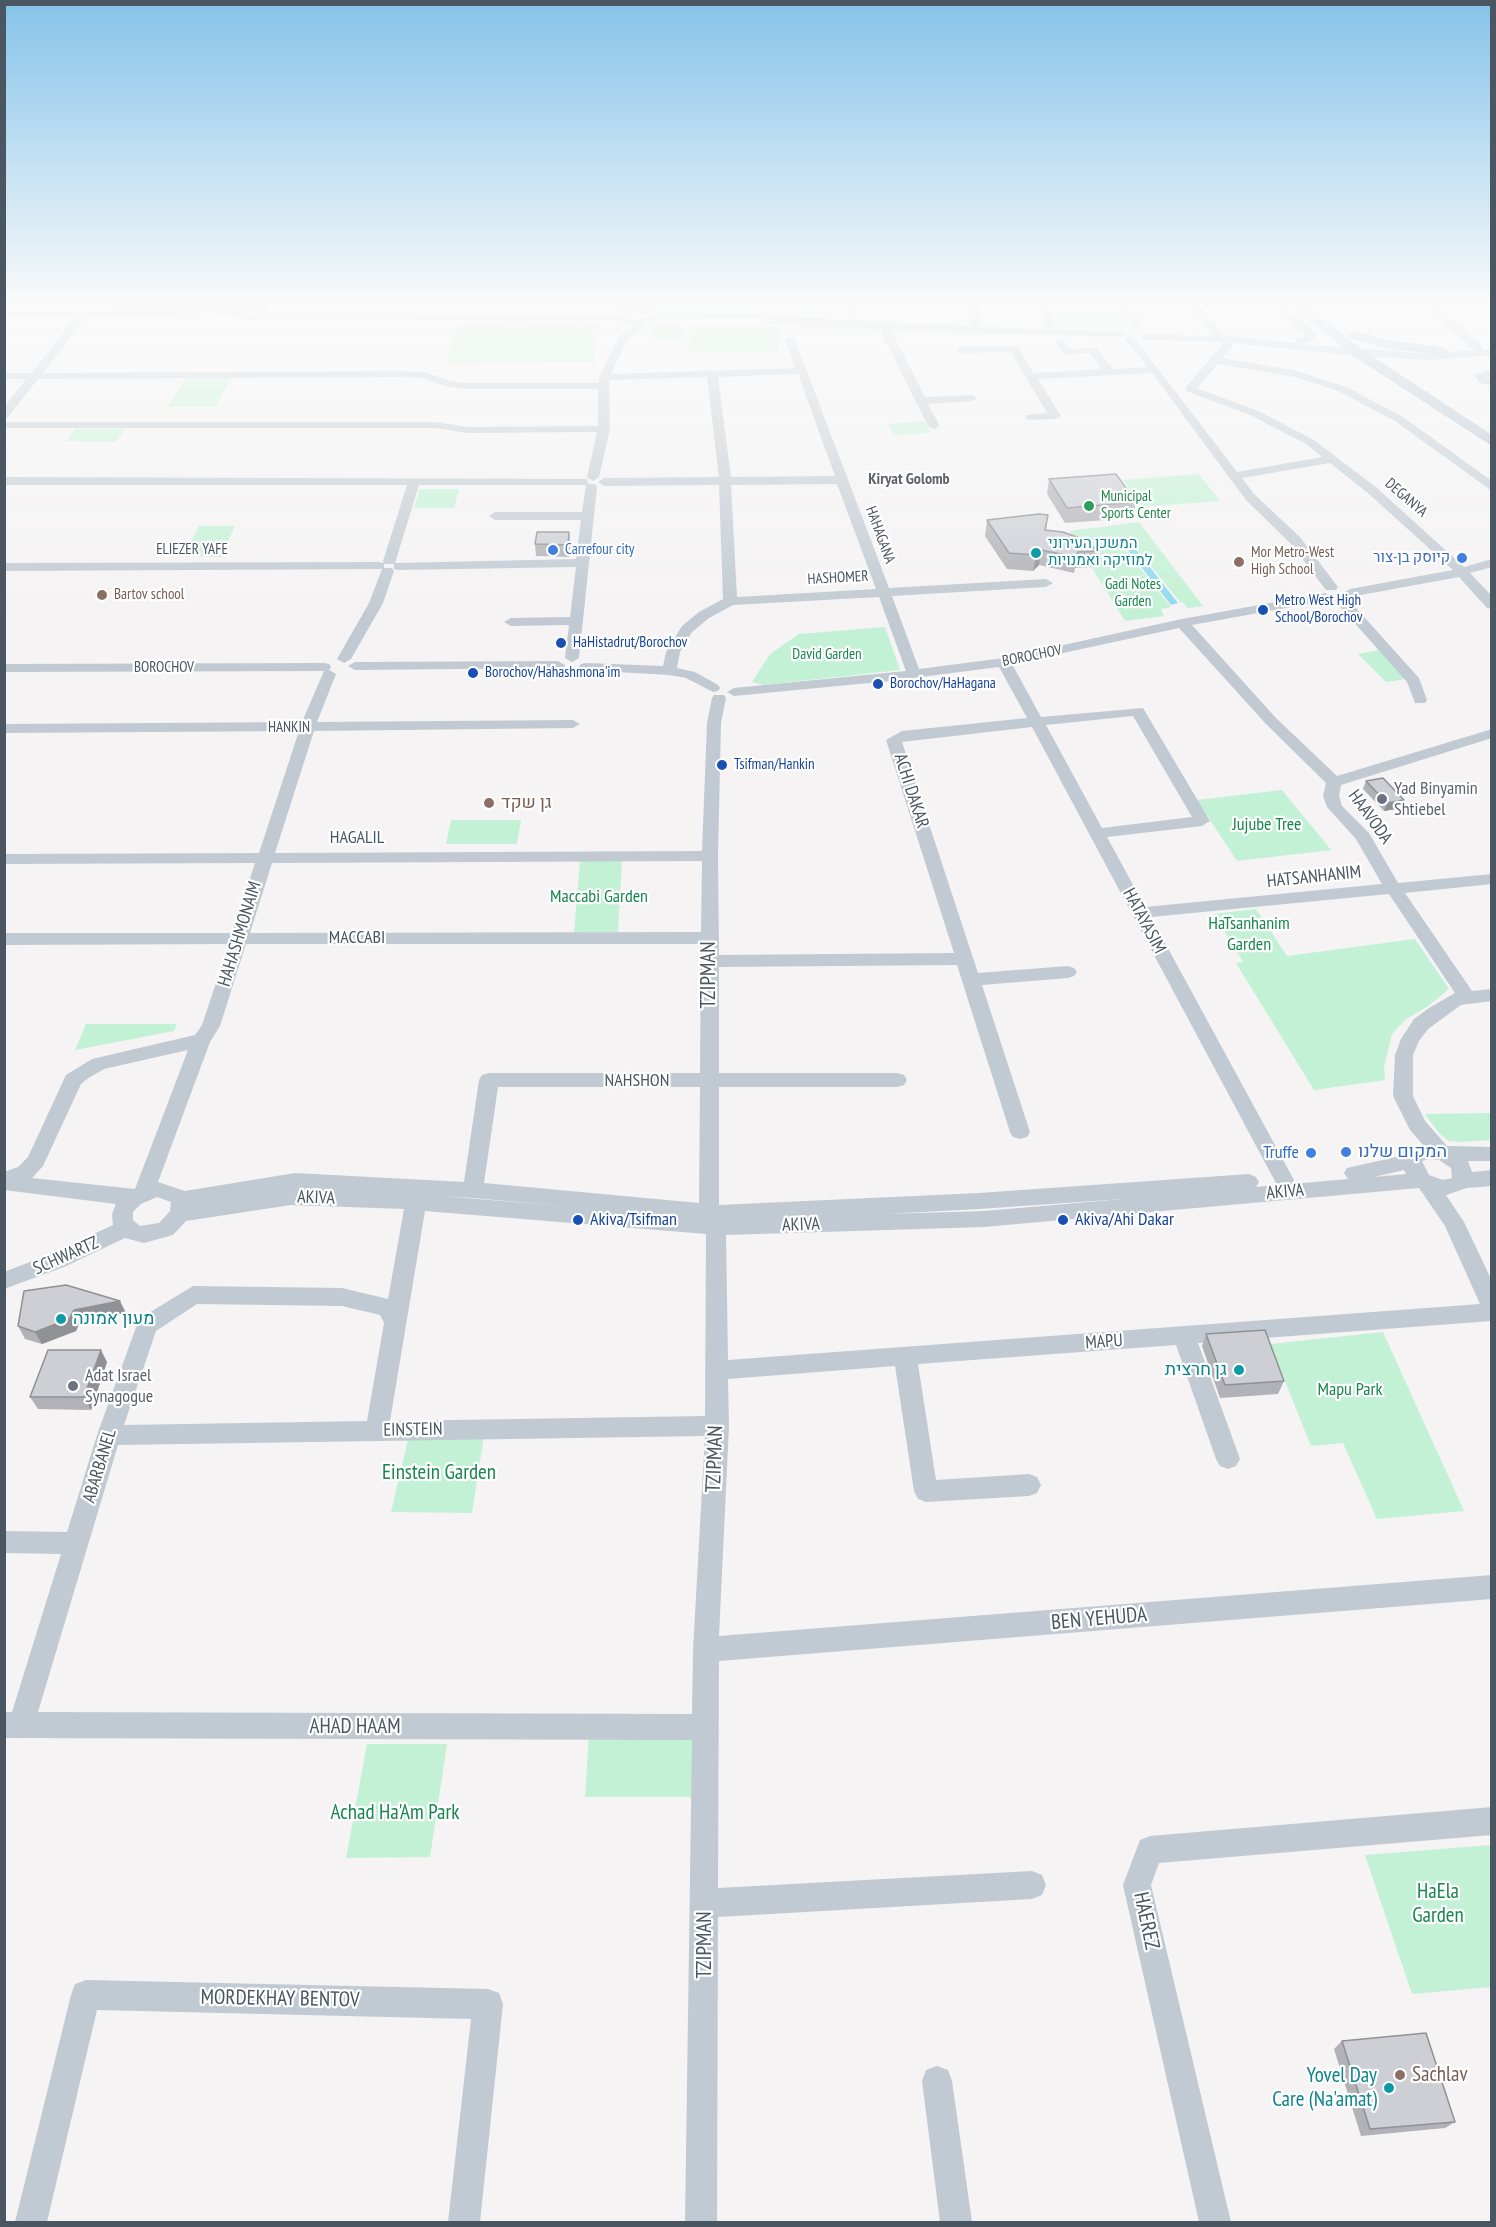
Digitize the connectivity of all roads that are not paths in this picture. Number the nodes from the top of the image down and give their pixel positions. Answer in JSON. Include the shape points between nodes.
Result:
{"nodes":[{"id":1,"x":13,"y":409,"type":"edge"},
{"id":2,"x":604,"y":409,"type":"edge"},
{"id":3,"x":717,"y":409,"type":"edge"},
{"id":4,"x":816,"y":409,"type":"edge"},
{"id":5,"x":925,"y":409,"type":"edge"},
{"id":6,"x":1051,"y":409,"type":"edge"},
{"id":7,"x":1184,"y":409,"type":"edge"},
{"id":8,"x":1239,"y":409,"type":"edge"},
{"id":9,"x":1380,"y":409,"type":"edge"},
{"id":10,"x":1448,"y":409,"type":"edge"},
{"id":11,"x":1465,"y":409,"type":"edge"},
{"id":12,"x":1030,"y":417,"type":"dead end"},
{"id":13,"x":5,"y":422,"type":"edge"},
{"id":14,"x":1491,"y":425,"type":"edge"},
{"id":15,"x":934,"y":426,"type":"dead end"},
{"id":16,"x":604,"y":429,"type":"junction"},
{"id":17,"x":1491,"y":442,"type":"edge"},
{"id":18,"x":1334,"y":459,"type":"junction"},
{"id":19,"x":1234,"y":476,"type":"junction"},
{"id":20,"x":726,"y":480,"type":"junction"},
{"id":21,"x":843,"y":480,"type":"junction"},
{"id":22,"x":4,"y":481,"type":"edge"},
{"id":23,"x":414,"y":482,"type":"junction"},
{"id":24,"x":593,"y":482,"type":"junction"},
{"id":25,"x":1491,"y":487,"type":"edge"},
{"id":26,"x":495,"y":516,"type":"dead end"},
{"id":27,"x":587,"y":516,"type":"junction"},
{"id":28,"x":582,"y":563,"type":"junction"},
{"id":29,"x":1491,"y":563,"type":"edge"},
{"id":30,"x":389,"y":566,"type":"junction"},
{"id":31,"x":4,"y":567,"type":"edge"},
{"id":32,"x":1462,"y":572,"type":"junction"},
{"id":33,"x":1046,"y":583,"type":"dead end"},
{"id":34,"x":883,"y":592,"type":"junction"},
{"id":35,"x":1328,"y":592,"type":"junction"},
{"id":36,"x":1346,"y":597,"type":"junction"},
{"id":37,"x":730,"y":601,"type":"junction"},
{"id":38,"x":1491,"y":605,"type":"edge"},
{"id":39,"x":576,"y":621,"type":"junction"},
{"id":40,"x":511,"y":622,"type":"dead end"},
{"id":41,"x":1182,"y":623,"type":"junction"},
{"id":42,"x":1004,"y":662,"type":"junction"},
{"id":43,"x":350,"y":663,"type":"junction"},
{"id":44,"x":4,"y":668,"type":"edge"},
{"id":45,"x":572,"y":670,"type":"junction"},
{"id":46,"x":669,"y":670,"type":"junction"},
{"id":47,"x":327,"y":671,"type":"junction"},
{"id":48,"x":914,"y":674,"type":"junction"},
{"id":49,"x":722,"y":693,"type":"junction"},
{"id":50,"x":1420,"y":700,"type":"dead end"},
{"id":51,"x":1037,"y":722,"type":"junction"},
{"id":52,"x":573,"y":724,"type":"dead end"},
{"id":53,"x":307,"y":728,"type":"junction"},
{"id":54,"x":4,"y":729,"type":"edge"},
{"id":55,"x":1491,"y":733,"type":"edge"},
{"id":56,"x":1334,"y":782,"type":"junction"},
{"id":57,"x":1096,"y":833,"type":"junction"},
{"id":58,"x":710,"y":856,"type":"junction"},
{"id":59,"x":264,"y":858,"type":"junction"},
{"id":60,"x":4,"y":859,"type":"edge"},
{"id":61,"x":1491,"y":879,"type":"edge"},
{"id":62,"x":1394,"y":888,"type":"junction"},
{"id":63,"x":1140,"y":913,"type":"junction"},
{"id":64,"x":240,"y":938,"type":"junction"},
{"id":65,"x":710,"y":938,"type":"junction"},
{"id":66,"x":4,"y":939,"type":"edge"},
{"id":67,"x":964,"y":959,"type":"junction"},
{"id":68,"x":710,"y":961,"type":"junction"},
{"id":69,"x":1068,"y":972,"type":"dead end"},
{"id":70,"x":972,"y":980,"type":"junction"},
{"id":71,"x":1491,"y":995,"type":"edge"},
{"id":72,"x":1466,"y":997,"type":"junction"},
{"id":73,"x":201,"y":1040,"type":"junction"},
{"id":74,"x":897,"y":1080,"type":"dead end"},
{"id":75,"x":708,"y":1081,"type":"junction"},
{"id":76,"x":1020,"y":1132,"type":"dead end"},
{"id":77,"x":1491,"y":1154,"type":"edge"},
{"id":78,"x":1430,"y":1155,"type":"junction"},
{"id":79,"x":1491,"y":1178,"type":"edge"},
{"id":80,"x":1284,"y":1180,"type":"junction"},
{"id":81,"x":4,"y":1181,"type":"edge"},
{"id":82,"x":1424,"y":1181,"type":"junction"},
{"id":83,"x":1459,"y":1183,"type":"junction"},
{"id":84,"x":473,"y":1190,"type":"junction"},
{"id":85,"x":416,"y":1202,"type":"junction"},
{"id":86,"x":181,"y":1207,"type":"junction"},
{"id":87,"x":132,"y":1208,"type":"junction"},
{"id":88,"x":713,"y":1220,"type":"junction"},
{"id":89,"x":1454,"y":1222,"type":"junction"},
{"id":90,"x":4,"y":1270,"type":"edge"},
{"id":91,"x":4,"y":1281,"type":"edge"},
{"id":92,"x":1491,"y":1306,"type":"edge"},
{"id":93,"x":1491,"y":1312,"type":"edge"},
{"id":94,"x":394,"y":1322,"type":"junction"},
{"id":95,"x":1184,"y":1336,"type":"junction"},
{"id":96,"x":906,"y":1356,"type":"junction"},
{"id":97,"x":717,"y":1370,"type":"junction"},
{"id":98,"x":717,"y":1426,"type":"junction"},
{"id":99,"x":377,"y":1431,"type":"junction"},
{"id":100,"x":110,"y":1434,"type":"junction"},
{"id":101,"x":1228,"y":1459,"type":"dead end"},
{"id":102,"x":1029,"y":1485,"type":"dead end"},
{"id":103,"x":4,"y":1542,"type":"edge"},
{"id":104,"x":76,"y":1543,"type":"junction"},
{"id":105,"x":1491,"y":1587,"type":"edge"},
{"id":106,"x":706,"y":1650,"type":"junction"},
{"id":107,"x":13,"y":1725,"type":"edge"},
{"id":108,"x":706,"y":1727,"type":"junction"},
{"id":109,"x":1491,"y":1821,"type":"edge"},
{"id":110,"x":1032,"y":1885,"type":"dead end"},
{"id":111,"x":705,"y":1903,"type":"junction"},
{"id":112,"x":937,"y":2081,"type":"dead end"},
{"id":113,"x":31,"y":2223,"type":"edge"},
{"id":114,"x":464,"y":2223,"type":"edge"},
{"id":115,"x":701,"y":2223,"type":"edge"},
{"id":116,"x":956,"y":2223,"type":"edge"},
{"id":117,"x":1215,"y":2223,"type":"edge"}],
"edges":[{"from":1,"to":13,"type":"street"},
{"from":2,"to":16,"type":"street"},
{"from":3,"to":20,"type":"street"},
{"from":4,"to":21,"type":"street","name":"HAHAGANA"},
{"from":5,"to":15,"type":"street"},
{"from":6,"to":12,"type":"street","via":[[1055,416]]},
{"from":7,"to":19,"type":"street"},
{"from":8,"to":18,"type":"street","name":"DEGANYA","via":[[1279,424]]},
{"from":9,"to":25,"type":"street"},
{"from":10,"to":17,"type":"main road"},
{"from":11,"to":14,"type":"main road"},
{"from":13,"to":16,"type":"street"},
{"from":16,"to":24,"type":"street"},
{"from":18,"to":19,"type":"street"},
{"from":18,"to":32,"type":"street","name":"DEGANYA"},
{"from":19,"to":35,"type":"street","via":[[1295,540]]},
{"from":20,"to":21,"type":"street"},
{"from":20,"to":24,"type":"street"},
{"from":20,"to":37,"type":"street"},
{"from":21,"to":34,"type":"street","name":"HAHAGANA"},
{"from":22,"to":23,"type":"street"},
{"from":23,"to":24,"type":"street"},
{"from":23,"to":30,"type":"street"},
{"from":24,"to":27,"type":"street"},
{"from":26,"to":27,"type":"street"},
{"from":27,"to":28,"type":"street"},
{"from":28,"to":30,"type":"street","name":"ELIEZER YAFE"},
{"from":28,"to":39,"type":"street"},
{"from":29,"to":32,"type":"street"},
{"from":30,"to":31,"type":"street","name":"ELIEZER YAFE"},
{"from":30,"to":43,"type":"street"},
{"from":32,"to":36,"type":"street"},
{"from":32,"to":38,"type":"street","name":"DEGANYA"},
{"from":33,"to":34,"type":"street","name":"HASHOMER"},
{"from":34,"to":37,"type":"street","name":"HASHOMER"},
{"from":34,"to":48,"type":"street","name":"HAHAGANA"},
{"from":35,"to":36,"type":"street"},
{"from":35,"to":41,"type":"street","name":"BOROCHOV"},
{"from":36,"to":50,"type":"street","via":[[1413,681]]},
{"from":37,"to":46,"type":"street","name":"HASHOMER","via":[[687,629],[673,652]]},
{"from":39,"to":40,"type":"street"},
{"from":39,"to":45,"type":"street","via":[[572,658],[586,663]]},
{"from":41,"to":42,"type":"street","name":"BOROCHOV"},
{"from":41,"to":56,"type":"street","name":"HAAVODA"},
{"from":42,"to":48,"type":"street","name":"BOROCHOV"},
{"from":42,"to":51,"type":"street","name":"HATAYASIM"},
{"from":43,"to":45,"type":"street"},
{"from":43,"to":47,"type":"street","name":"BOROCHOV","via":[[345,674]]},
{"from":44,"to":47,"type":"street","name":"BOROCHOV"},
{"from":45,"to":46,"type":"street"},
{"from":46,"to":49,"type":"street","via":[[690,675]]},
{"from":47,"to":53,"type":"street","name":"HAHASHMONAIM"},
{"from":48,"to":49,"type":"street","name":"BOROCHOV"},
{"from":49,"to":58,"type":"street","name":"TZIPMAN","via":[[714,723]]},
{"from":51,"to":57,"type":"street","name":"HATAYASIM"},
{"from":51,"to":57,"type":"street","via":[[1138,711],[1202,820]]},
{"from":51,"to":67,"type":"street","name":"ACHI DAKAR","via":[[894,740]]},
{"from":52,"to":53,"type":"street","name":"HANKIN"},
{"from":53,"to":54,"type":"street","name":"HANKIN"},
{"from":53,"to":59,"type":"street","name":"HAHASHMONAIM"},
{"from":55,"to":56,"type":"street"},
{"from":56,"to":62,"type":"street","name":"HAAVODA","via":[[1331,796],[1335,807],[1363,837]]},
{"from":57,"to":63,"type":"street","name":"HATAYASIM"},
{"from":58,"to":59,"type":"street","name":"HAGALIL"},
{"from":58,"to":65,"type":"street","name":"TZIPMAN"},
{"from":59,"to":60,"type":"street","name":"HAGALIL"},
{"from":59,"to":64,"type":"street","name":"HAHASHMONAIM"},
{"from":61,"to":62,"type":"street","name":"HATSANHANIM"},
{"from":62,"to":63,"type":"street","name":"HATSANHANIM"},
{"from":62,"to":72,"type":"street","name":"HAAVODA"},
{"from":63,"to":80,"type":"street","name":"HATAYASIM"},
{"from":64,"to":65,"type":"street","name":"MACCABI"},
{"from":64,"to":66,"type":"street","name":"MACCABI"},
{"from":64,"to":73,"type":"street","name":"HAHASHMONAIM","via":[[211,1026]]},
{"from":65,"to":68,"type":"street","name":"TZIPMAN"},
{"from":67,"to":68,"type":"street"},
{"from":67,"to":70,"type":"street","name":"ACHI DAKAR"},
{"from":68,"to":75,"type":"street","name":"TZIPMAN"},
{"from":69,"to":70,"type":"street"},
{"from":70,"to":76,"type":"street","name":"ACHI DAKAR"},
{"from":71,"to":72,"type":"street"},
{"from":72,"to":78,"type":"street","via":[[1435,1012],[1421,1024],[1404,1055],[1403,1096]]},
{"from":73,"to":81,"type":"street","via":[[99,1064],[80,1074],[73,1080],[36,1161],[25,1172]]},
{"from":73,"to":87,"type":"street","name":"HAHASHMONAIM"},
{"from":74,"to":75,"type":"street","name":"NAHSHON"},
{"from":75,"to":84,"type":"street","name":"NAHSHON","via":[[489,1080]]},
{"from":75,"to":88,"type":"street","name":"TZIPMAN"},
{"from":77,"to":78,"type":"street","name":"AKIVA"},
{"from":78,"to":80,"type":"street","name":"AKIVA","via":[[1362,1173]]},
{"from":78,"to":82,"type":"street","via":[[1415,1172]]},
{"from":78,"to":83,"type":"street","via":[[1458,1163],[1462,1169]]},
{"from":79,"to":83,"type":"street"},
{"from":80,"to":88,"type":"street","name":"AKIVA"},
{"from":81,"to":87,"type":"street"},
{"from":82,"to":83,"type":"street","name":"AKIVA","via":[[1442,1188]]},
{"from":82,"to":88,"type":"street","name":"AKIVA","via":[[984,1219]]},
{"from":82,"to":89,"type":"street"},
{"from":83,"to":89,"type":"street"},
{"from":84,"to":86,"type":"street","name":"AKIVA","via":[[295,1181]]},
{"from":84,"to":88,"type":"street","name":"AKIVA"},
{"from":85,"to":86,"type":"street","name":"AKIVA","via":[[291,1197]]},
{"from":85,"to":88,"type":"street","name":"AKIVA"},
{"from":85,"to":94,"type":"street"},
{"from":86,"to":87,"type":"street","via":[[176,1194],[167,1190]]},
{"from":86,"to":87,"type":"street","via":[[175,1222],[155,1233],[134,1233]]},
{"from":87,"to":90,"type":"street","name":"SCHWARTZ"},
{"from":87,"to":91,"type":"street","name":"SCHWARTZ"},
{"from":88,"to":97,"type":"street","name":"TZIPMAN"},
{"from":89,"to":92,"type":"street"},
{"from":93,"to":95,"type":"street","name":"MAPU"},
{"from":94,"to":99,"type":"street"},
{"from":94,"to":100,"type":"street","name":"ABARBANEL","via":[[387,1308],[342,1297],[194,1295],[147,1324]]},
{"from":95,"to":96,"type":"street","name":"MAPU"},
{"from":95,"to":101,"type":"street"},
{"from":96,"to":97,"type":"street","name":"MAPU"},
{"from":96,"to":102,"type":"street","via":[[926,1491]]},
{"from":97,"to":98,"type":"street","name":"TZIPMAN"},
{"from":98,"to":99,"type":"street","name":"EINSTEIN"},
{"from":98,"to":106,"type":"street","name":"TZIPMAN"},
{"from":99,"to":100,"type":"street","name":"EINSTEIN"},
{"from":100,"to":104,"type":"street","name":"ABARBANEL"},
{"from":103,"to":104,"type":"street"},
{"from":104,"to":107,"type":"street","name":"ABARBANEL"},
{"from":105,"to":106,"type":"street","name":"BEN YEHUDA"},
{"from":106,"to":108,"type":"street","name":"TZIPMAN"},
{"from":107,"to":108,"type":"street","name":"AHAD HAAM"},
{"from":108,"to":111,"type":"street","name":"TZIPMAN"},
{"from":109,"to":117,"type":"street","name":"HAEREZ","via":[[1150,1850],[1137,1886]]},
{"from":110,"to":111,"type":"street"},
{"from":111,"to":115,"type":"street","name":"TZIPMAN"},
{"from":112,"to":116,"type":"street"},
{"from":113,"to":114,"type":"street","name":"MORDEKHAY BENTOV","via":[[86,1995],[488,2004]]}]}
